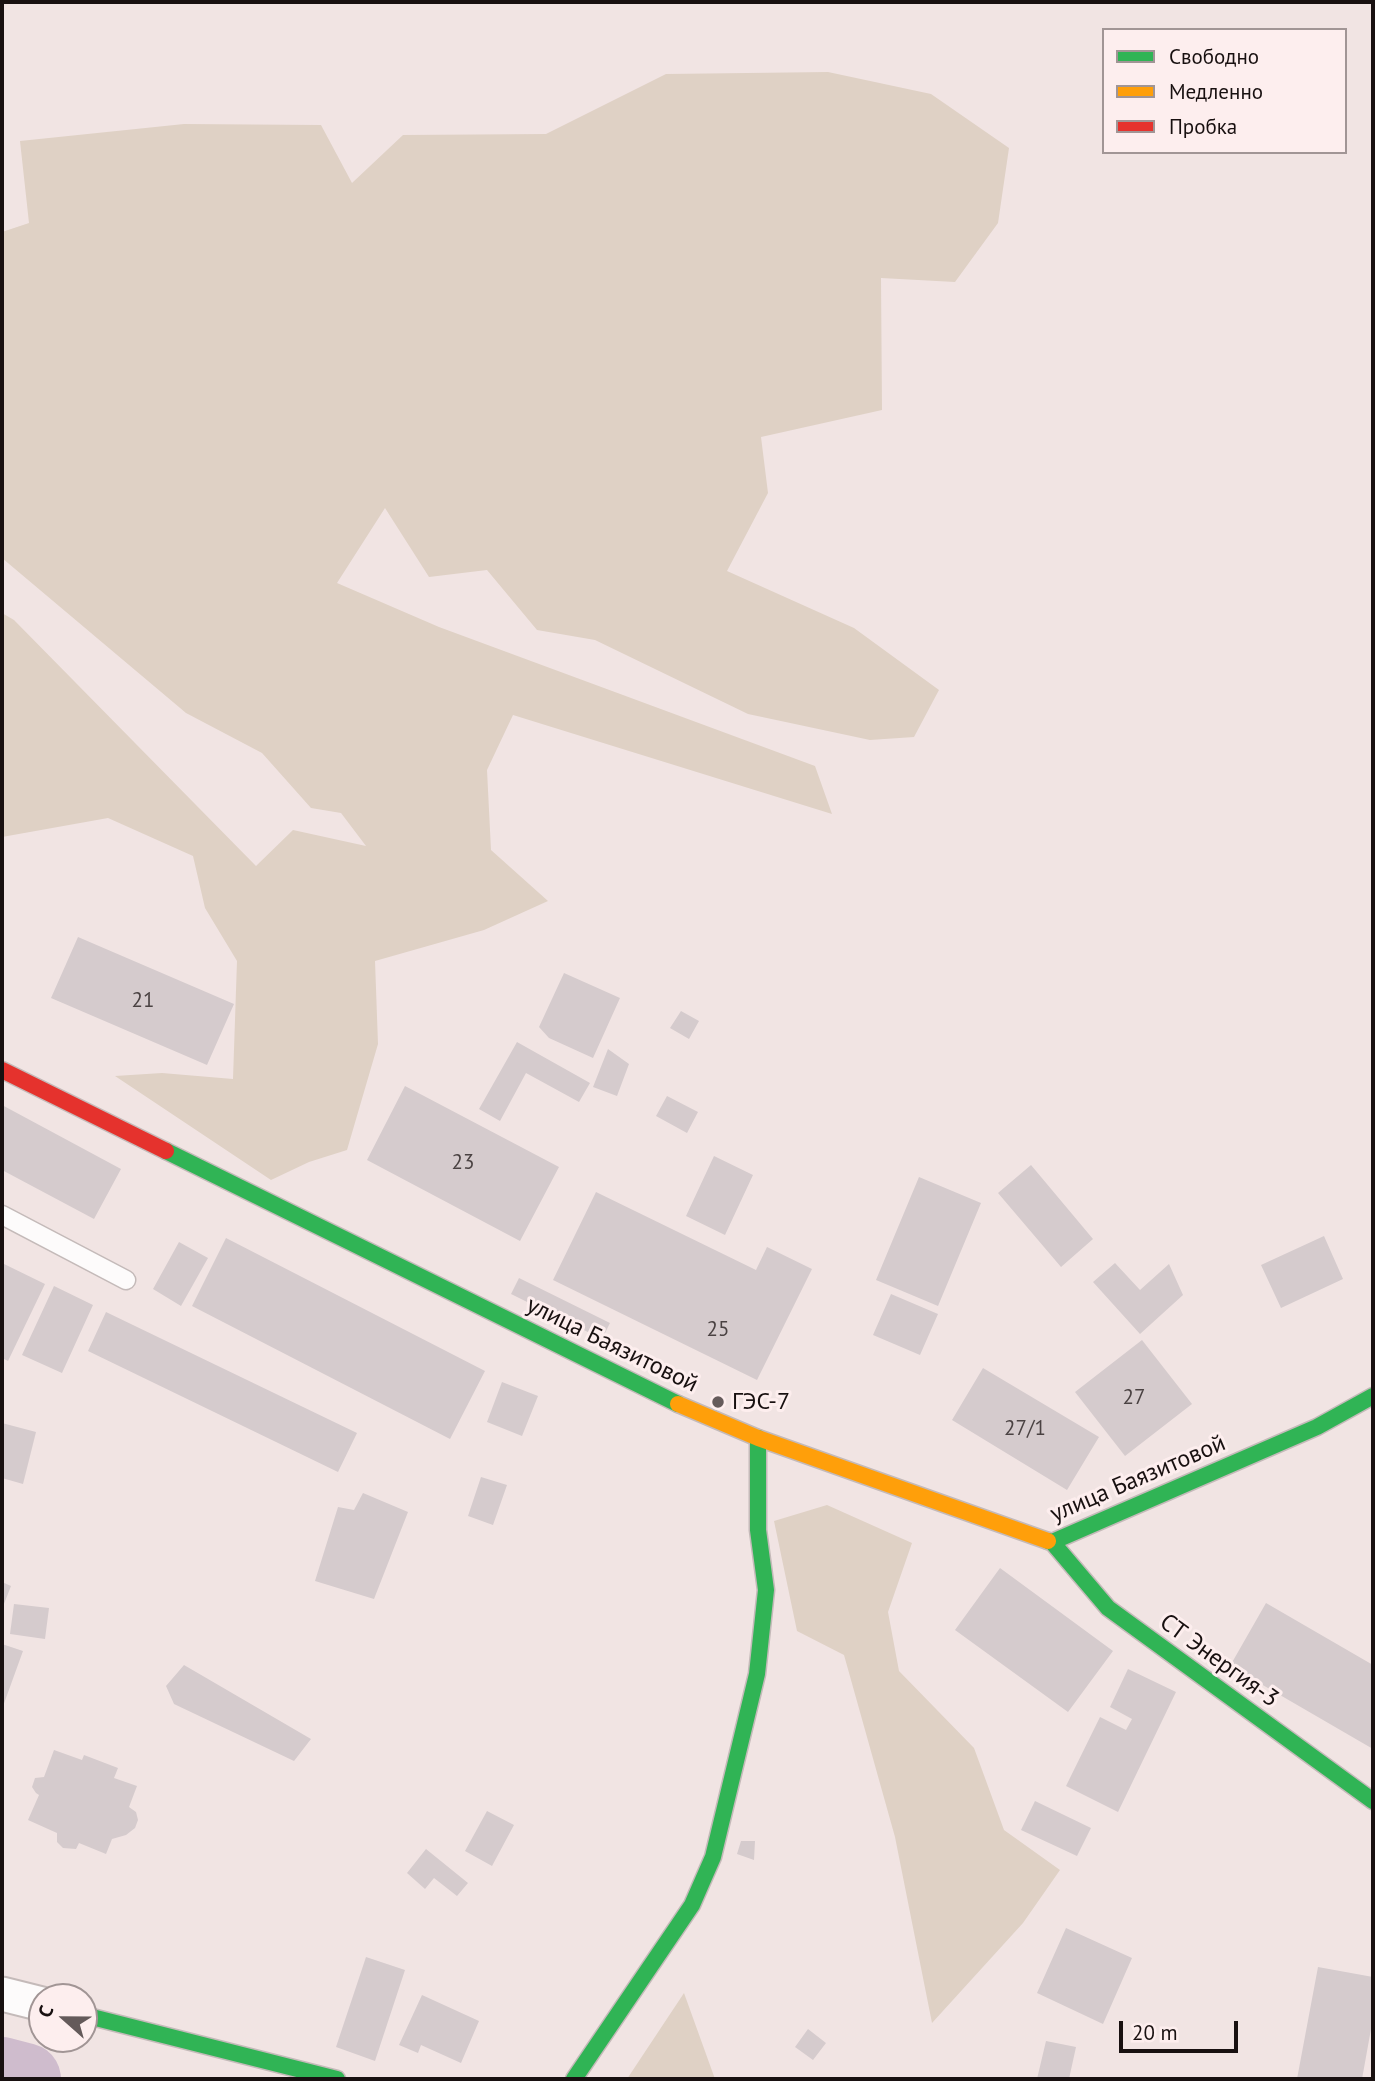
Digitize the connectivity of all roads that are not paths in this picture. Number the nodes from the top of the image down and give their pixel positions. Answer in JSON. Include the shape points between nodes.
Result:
{"nodes":[{"id":1,"x":2,"y":1070,"type":"edge"},
{"id":2,"x":2,"y":1215,"type":"edge"},
{"id":3,"x":126,"y":1280,"type":"dead end"},
{"id":4,"x":1373,"y":1396,"type":"edge"},
{"id":5,"x":758,"y":1438,"type":"junction"},
{"id":6,"x":1052,"y":1542,"type":"junction"},
{"id":7,"x":1373,"y":1801,"type":"edge"},
{"id":8,"x":2,"y":1994,"type":"edge"},
{"id":9,"x":28,"y":2000,"type":"edge"},
{"id":10,"x":98,"y":2019,"type":"edge"},
{"id":11,"x":337,"y":2079,"type":"edge"},
{"id":12,"x":574,"y":2079,"type":"edge"}],
"edges":[{"from":1,"to":5,"type":"street","name":"улица Баязитовой","via":[[681,1405]]},
{"from":2,"to":3,"type":"lane"},
{"from":4,"to":6,"type":"street","name":"улица Баязитовой","via":[[1317,1427]]},
{"from":5,"to":6,"type":"street","name":"улица Баязитовой"},
{"from":5,"to":12,"type":"street","via":[[758,1530],[766,1590],[757,1674],[713,1857],[692,1905]]},
{"from":6,"to":7,"type":"street","name":"СТ Энергия-3","via":[[1108,1608]]},
{"from":8,"to":9,"type":"street"},
{"from":10,"to":11,"type":"street"}]}
